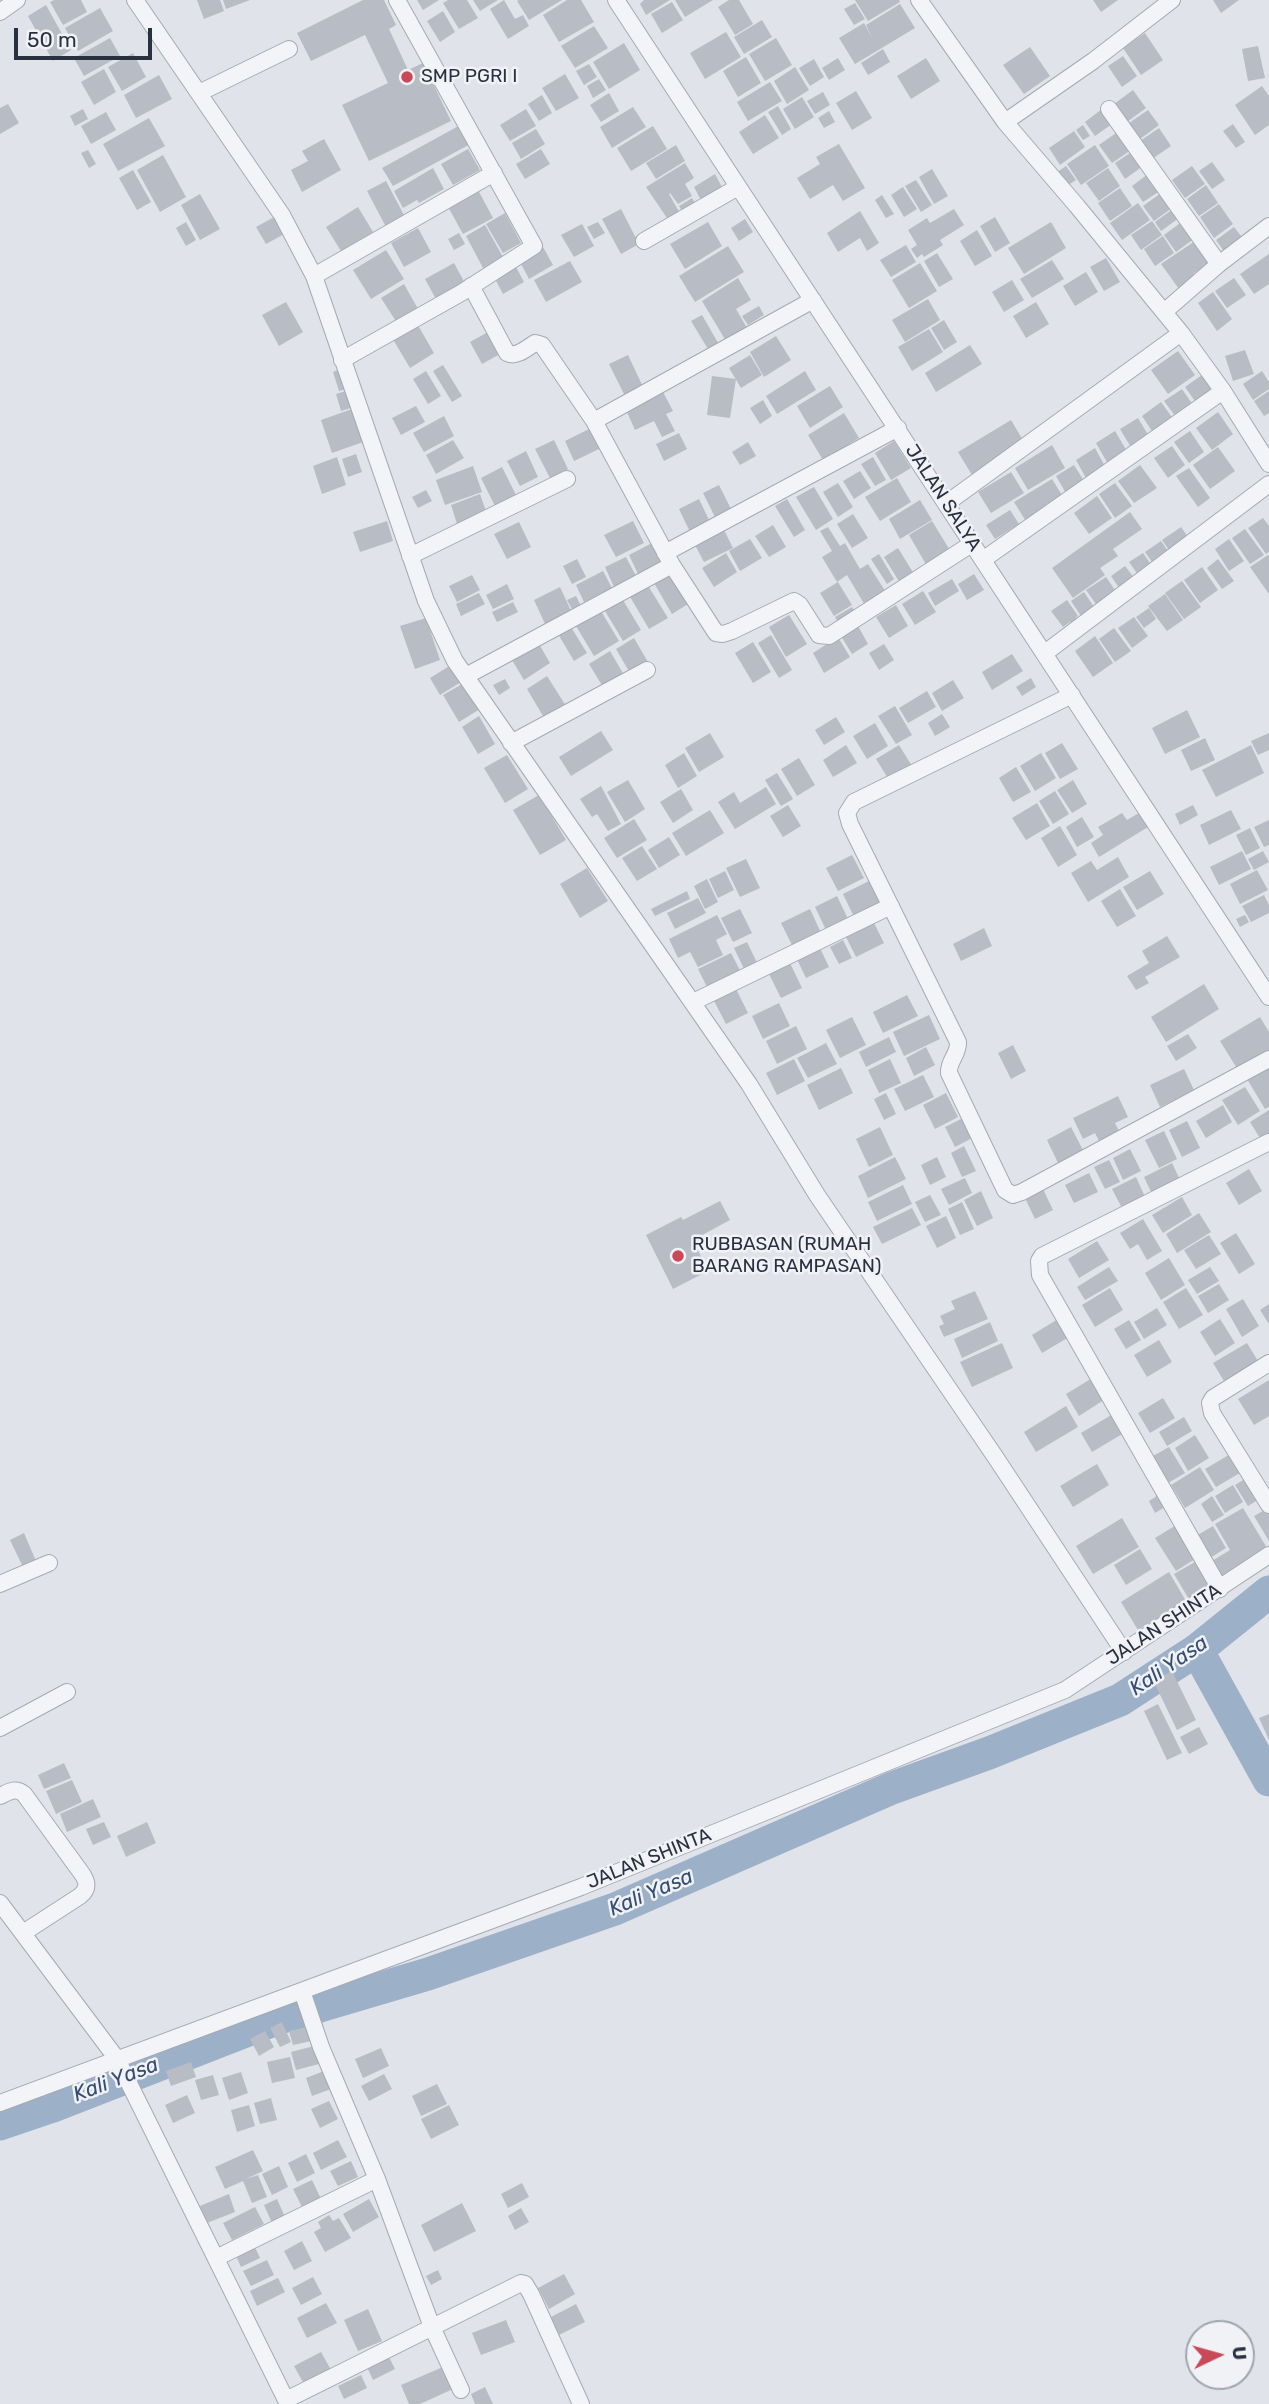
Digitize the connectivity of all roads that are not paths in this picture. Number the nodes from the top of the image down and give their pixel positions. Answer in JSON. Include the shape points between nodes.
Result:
{"nodes":[{"id":1,"x":17,"y":0,"type":"edge"},
{"id":2,"x":135,"y":0,"type":"edge"},
{"id":3,"x":397,"y":0,"type":"edge"},
{"id":4,"x":616,"y":0,"type":"edge"},
{"id":5,"x":919,"y":0,"type":"edge"},
{"id":6,"x":1172,"y":0,"type":"edge"},
{"id":7,"x":0,"y":12,"type":"edge"},
{"id":8,"x":289,"y":49,"type":"dead end"},
{"id":9,"x":199,"y":93,"type":"junction"},
{"id":10,"x":1109,"y":109,"type":"dead end"},
{"id":11,"x":1005,"y":122,"type":"junction"},
{"id":12,"x":494,"y":173,"type":"junction"},
{"id":13,"x":738,"y":187,"type":"junction"},
{"id":14,"x":1269,"y":226,"type":"edge"},
{"id":15,"x":644,"y":241,"type":"dead end"},
{"id":16,"x":1219,"y":264,"type":"junction"},
{"id":17,"x":314,"y":276,"type":"junction"},
{"id":18,"x":471,"y":286,"type":"junction"},
{"id":19,"x":813,"y":300,"type":"junction"},
{"id":20,"x":1164,"y":312,"type":"junction"},
{"id":21,"x":1181,"y":333,"type":"junction"},
{"id":22,"x":342,"y":360,"type":"junction"},
{"id":23,"x":1223,"y":391,"type":"junction"},
{"id":24,"x":594,"y":421,"type":"junction"},
{"id":25,"x":898,"y":428,"type":"junction"},
{"id":26,"x":1269,"y":464,"type":"edge"},
{"id":27,"x":567,"y":479,"type":"dead end"},
{"id":28,"x":1269,"y":484,"type":"edge"},
{"id":29,"x":947,"y":503,"type":"junction"},
{"id":30,"x":973,"y":543,"type":"junction"},
{"id":31,"x":410,"y":556,"type":"junction"},
{"id":32,"x":669,"y":559,"type":"junction"},
{"id":33,"x":984,"y":559,"type":"junction"},
{"id":34,"x":1045,"y":653,"type":"junction"},
{"id":35,"x":646,"y":670,"type":"dead end"},
{"id":36,"x":466,"y":676,"type":"junction"},
{"id":37,"x":1072,"y":695,"type":"junction"},
{"id":38,"x":511,"y":743,"type":"junction"},
{"id":39,"x":891,"y":906,"type":"junction"},
{"id":40,"x":1268,"y":993,"type":"edge"},
{"id":41,"x":693,"y":1002,"type":"junction"},
{"id":42,"x":1269,"y":1059,"type":"edge"},
{"id":43,"x":1269,"y":1142,"type":"edge"},
{"id":44,"x":1269,"y":1363,"type":"edge"},
{"id":45,"x":1269,"y":1505,"type":"edge"},
{"id":46,"x":1269,"y":1555,"type":"edge"},
{"id":47,"x":49,"y":1563,"type":"dead end"},
{"id":48,"x":0,"y":1584,"type":"edge"},
{"id":49,"x":1220,"y":1588,"type":"junction"},
{"id":50,"x":1124,"y":1652,"type":"junction"},
{"id":51,"x":67,"y":1692,"type":"dead end"},
{"id":52,"x":0,"y":1728,"type":"edge"},
{"id":53,"x":0,"y":1796,"type":"edge"},
{"id":54,"x":0,"y":1903,"type":"edge"},
{"id":55,"x":23,"y":1933,"type":"junction"},
{"id":56,"x":305,"y":2000,"type":"junction"},
{"id":57,"x":121,"y":2069,"type":"junction"},
{"id":58,"x":0,"y":2102,"type":"edge"},
{"id":59,"x":377,"y":2179,"type":"junction"},
{"id":60,"x":216,"y":2258,"type":"junction"},
{"id":61,"x":432,"y":2327,"type":"junction"},
{"id":62,"x":461,"y":2390,"type":"dead end"},
{"id":63,"x":287,"y":2402,"type":"edge"},
{"id":64,"x":581,"y":2404,"type":"edge"}],
"edges":[{"from":1,"to":7,"type":"street"},
{"from":2,"to":9,"type":"street"},
{"from":3,"to":12,"type":"street"},
{"from":4,"to":13,"type":"street","name":"JALAN SALYA"},
{"from":5,"to":11,"type":"street"},
{"from":6,"to":11,"type":"street"},
{"from":8,"to":9,"type":"street"},
{"from":9,"to":17,"type":"street","via":[[282,215]]},
{"from":10,"to":16,"type":"street"},
{"from":11,"to":20,"type":"street"},
{"from":12,"to":17,"type":"street"},
{"from":12,"to":18,"type":"street","via":[[534,246]]},
{"from":13,"to":15,"type":"street"},
{"from":13,"to":19,"type":"street","name":"JALAN SALYA"},
{"from":14,"to":16,"type":"street"},
{"from":16,"to":20,"type":"street"},
{"from":17,"to":22,"type":"street"},
{"from":18,"to":22,"type":"street"},
{"from":18,"to":24,"type":"street","via":[[507,353],[517,354],[540,343]]},
{"from":19,"to":24,"type":"street"},
{"from":19,"to":25,"type":"street","name":"JALAN SALYA"},
{"from":20,"to":21,"type":"street"},
{"from":21,"to":23,"type":"street"},
{"from":21,"to":29,"type":"street"},
{"from":22,"to":31,"type":"street"},
{"from":23,"to":26,"type":"street"},
{"from":23,"to":33,"type":"street"},
{"from":24,"to":32,"type":"street"},
{"from":25,"to":29,"type":"street","name":"JALAN SALYA"},
{"from":25,"to":32,"type":"street"},
{"from":27,"to":31,"type":"street"},
{"from":28,"to":34,"type":"street"},
{"from":29,"to":30,"type":"street","name":"JALAN SALYA"},
{"from":30,"to":32,"type":"street","via":[[824,637],[794,601],[732,631],[716,633]]},
{"from":30,"to":33,"type":"street","name":"JALAN SALYA"},
{"from":31,"to":36,"type":"street","via":[[442,636]]},
{"from":32,"to":36,"type":"street"},
{"from":33,"to":34,"type":"street","name":"JALAN SALYA"},
{"from":34,"to":37,"type":"street","name":"JALAN SALYA"},
{"from":35,"to":38,"type":"street"},
{"from":36,"to":38,"type":"street"},
{"from":37,"to":39,"type":"street","via":[[849,807],[850,824]]},
{"from":37,"to":40,"type":"street","name":"JALAN SALYA"},
{"from":38,"to":41,"type":"street"},
{"from":39,"to":41,"type":"street"},
{"from":39,"to":42,"type":"street","via":[[958,1042],[949,1073],[1008,1194],[1022,1192]]},
{"from":41,"to":50,"type":"street"},
{"from":43,"to":49,"type":"street","via":[[1038,1261],[1040,1275]]},
{"from":44,"to":45,"type":"street","via":[[1210,1403]]},
{"from":46,"to":49,"type":"street","name":"JALAN SHINTA"},
{"from":47,"to":48,"type":"street"},
{"from":49,"to":50,"type":"street","name":"JALAN SHINTA"},
{"from":50,"to":56,"type":"street","name":"JALAN SHINTA","via":[[1065,1690]]},
{"from":51,"to":52,"type":"street"},
{"from":53,"to":55,"type":"street","via":[[13,1790],[24,1794],[87,1884],[80,1896]]},
{"from":54,"to":55,"type":"street"},
{"from":55,"to":57,"type":"street"},
{"from":56,"to":57,"type":"street","name":"JALAN SHINTA"},
{"from":56,"to":59,"type":"street"},
{"from":57,"to":58,"type":"street","name":"JALAN SHINTA"},
{"from":57,"to":60,"type":"street"},
{"from":59,"to":60,"type":"street"},
{"from":59,"to":61,"type":"street"},
{"from":60,"to":63,"type":"street"},
{"from":61,"to":62,"type":"street"},
{"from":61,"to":63,"type":"street"},
{"from":61,"to":64,"type":"street","via":[[524,2284]]}]}
